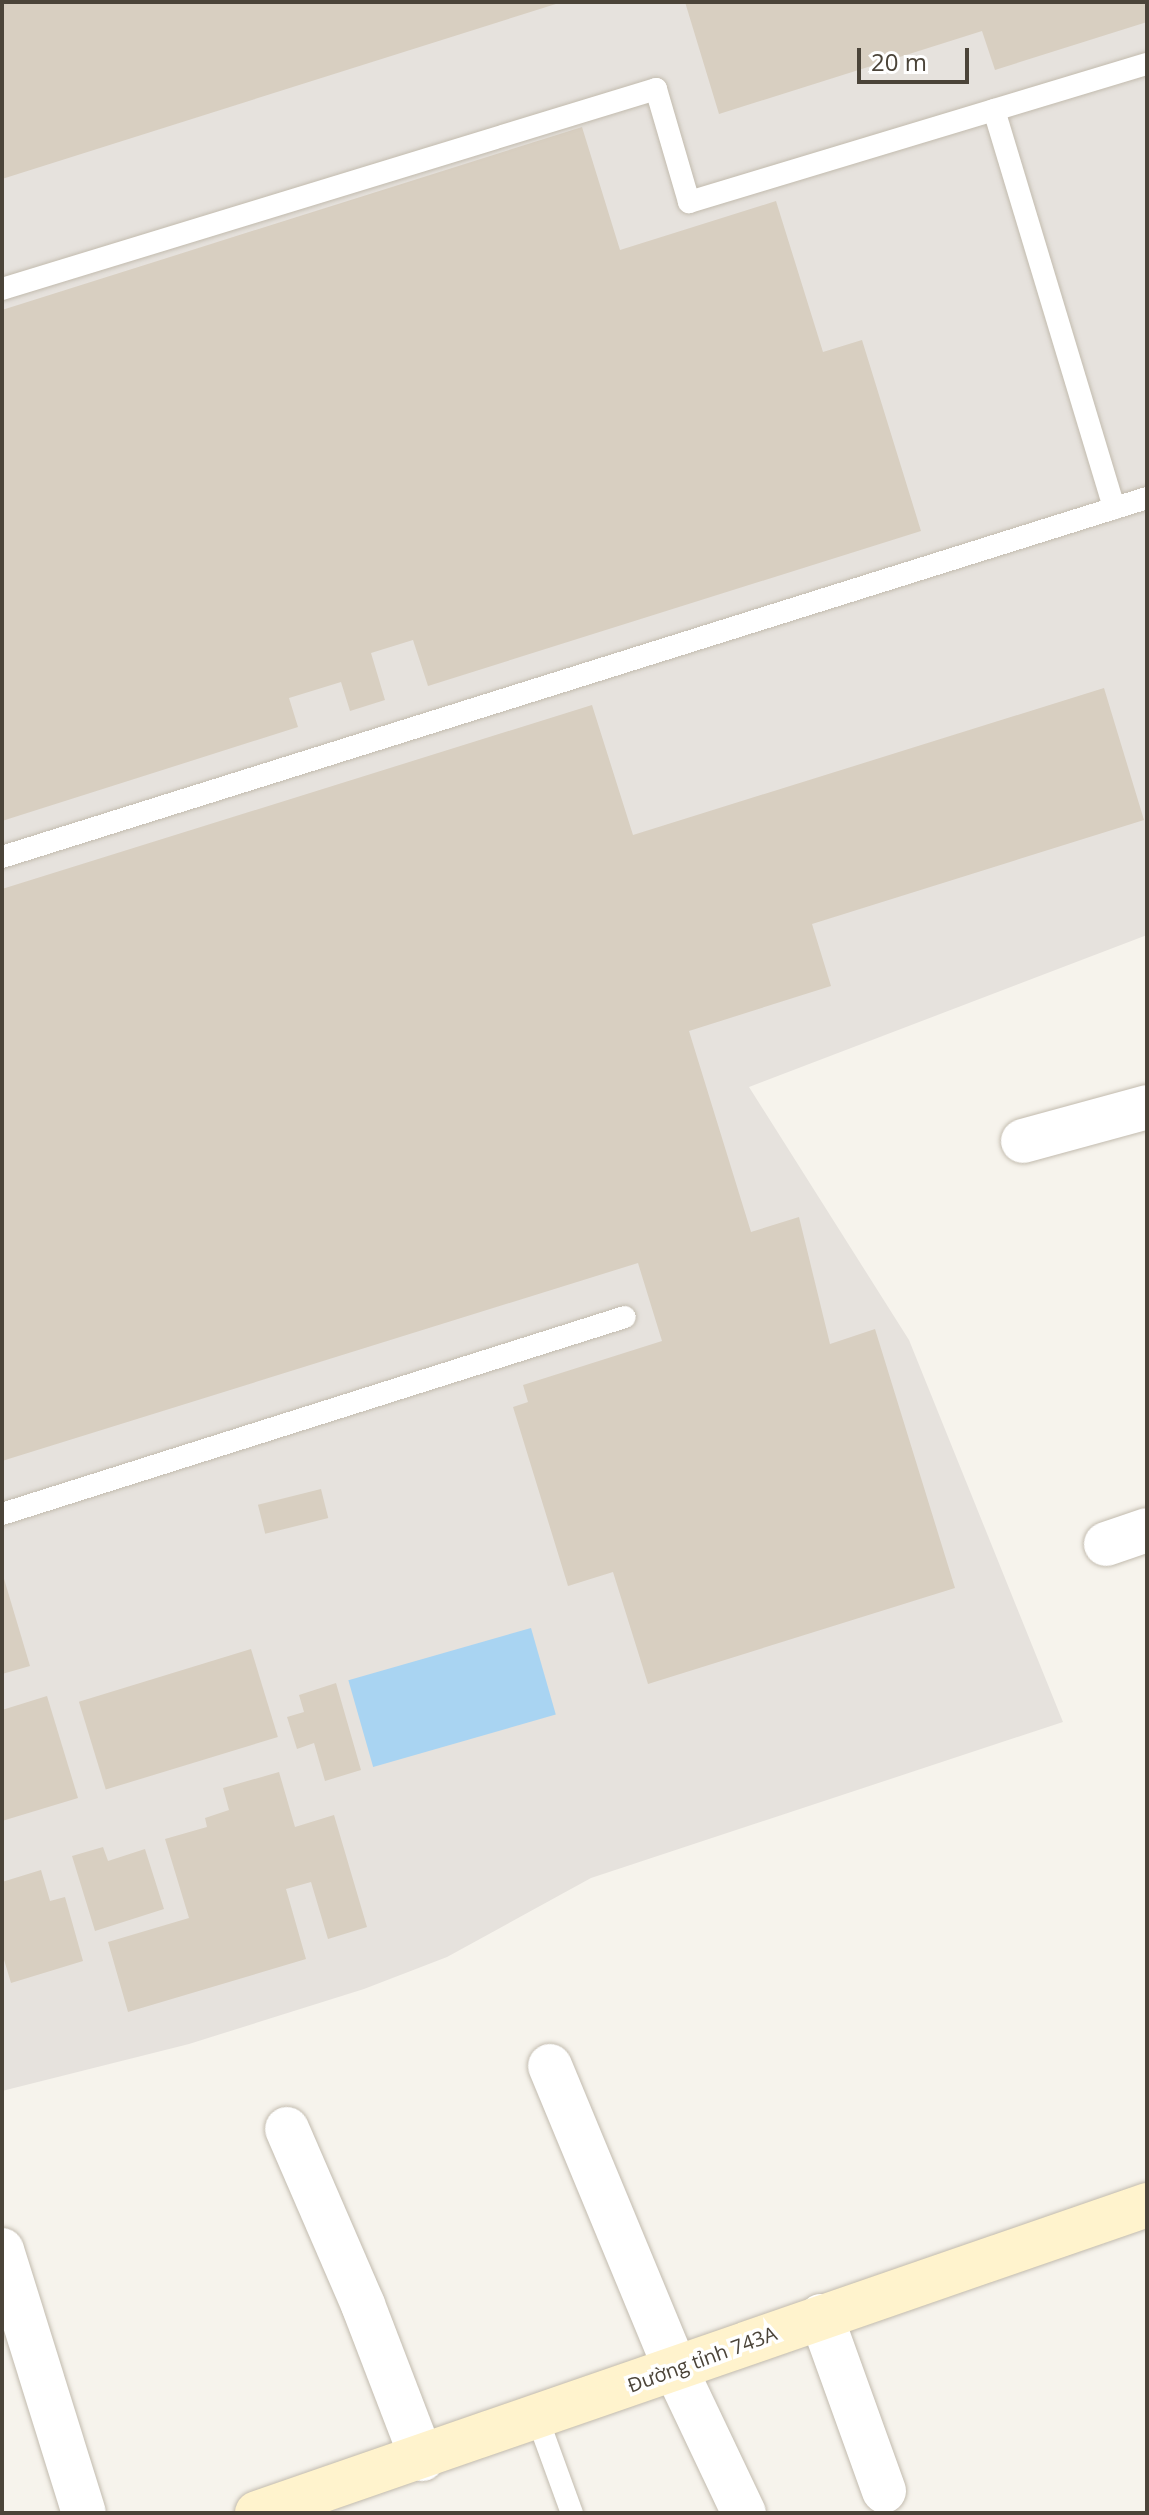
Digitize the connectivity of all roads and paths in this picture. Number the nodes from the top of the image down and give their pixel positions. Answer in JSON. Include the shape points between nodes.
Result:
{"nodes":[{"id":1,"x":1147,"y":64,"type":"edge"},
{"id":2,"x":994,"y":110,"type":"junction"},
{"id":3,"x":2,"y":289,"type":"edge"},
{"id":4,"x":1147,"y":498,"type":"edge"},
{"id":5,"x":1114,"y":508,"type":"junction"},
{"id":6,"x":2,"y":857,"type":"edge"},
{"id":7,"x":1147,"y":1107,"type":"edge"},
{"id":8,"x":1023,"y":1141,"type":"dead end"},
{"id":9,"x":625,"y":1317,"type":"dead end"},
{"id":10,"x":2,"y":1514,"type":"edge"},
{"id":11,"x":1147,"y":1530,"type":"edge"},
{"id":12,"x":1106,"y":1544,"type":"dead end"},
{"id":13,"x":550,"y":2066,"type":"dead end"},
{"id":14,"x":287,"y":2129,"type":"dead end"},
{"id":15,"x":1147,"y":2205,"type":"edge"},
{"id":16,"x":2,"y":2250,"type":"edge"},
{"id":17,"x":821,"y":2316,"type":"junction"},
{"id":18,"x":675,"y":2368,"type":"junction"},
{"id":19,"x":537,"y":2417,"type":"junction"},
{"id":20,"x":422,"y":2459,"type":"junction"},
{"id":21,"x":884,"y":2491,"type":"dead end"},
{"id":22,"x":84,"y":2513,"type":"edge"},
{"id":23,"x":257,"y":2513,"type":"edge"},
{"id":24,"x":572,"y":2513,"type":"edge"},
{"id":25,"x":744,"y":2513,"type":"edge"}],
"edges":[{"from":1,"to":2,"type":"lane"},
{"from":2,"to":3,"type":"lane","via":[[689,202],[656,89]]},
{"from":2,"to":5,"type":"lane"},
{"from":4,"to":5,"type":"lane"},
{"from":5,"to":6,"type":"lane"},
{"from":7,"to":8,"type":"street"},
{"from":9,"to":10,"type":"lane"},
{"from":11,"to":12,"type":"street"},
{"from":13,"to":18,"type":"street"},
{"from":14,"to":20,"type":"street"},
{"from":15,"to":17,"type":"main road","name":"Đường tỉnh 743A"},
{"from":16,"to":22,"type":"street"},
{"from":17,"to":18,"type":"main road","name":"Đường tỉnh 743A"},
{"from":17,"to":21,"type":"street"},
{"from":18,"to":19,"type":"main road","name":"Đường tỉnh 743A"},
{"from":18,"to":25,"type":"street"},
{"from":19,"to":20,"type":"main road","name":"Đường tỉnh 743A"},
{"from":19,"to":24,"type":"lane"},
{"from":20,"to":23,"type":"main road","name":"Đường tỉnh 743A"}]}
